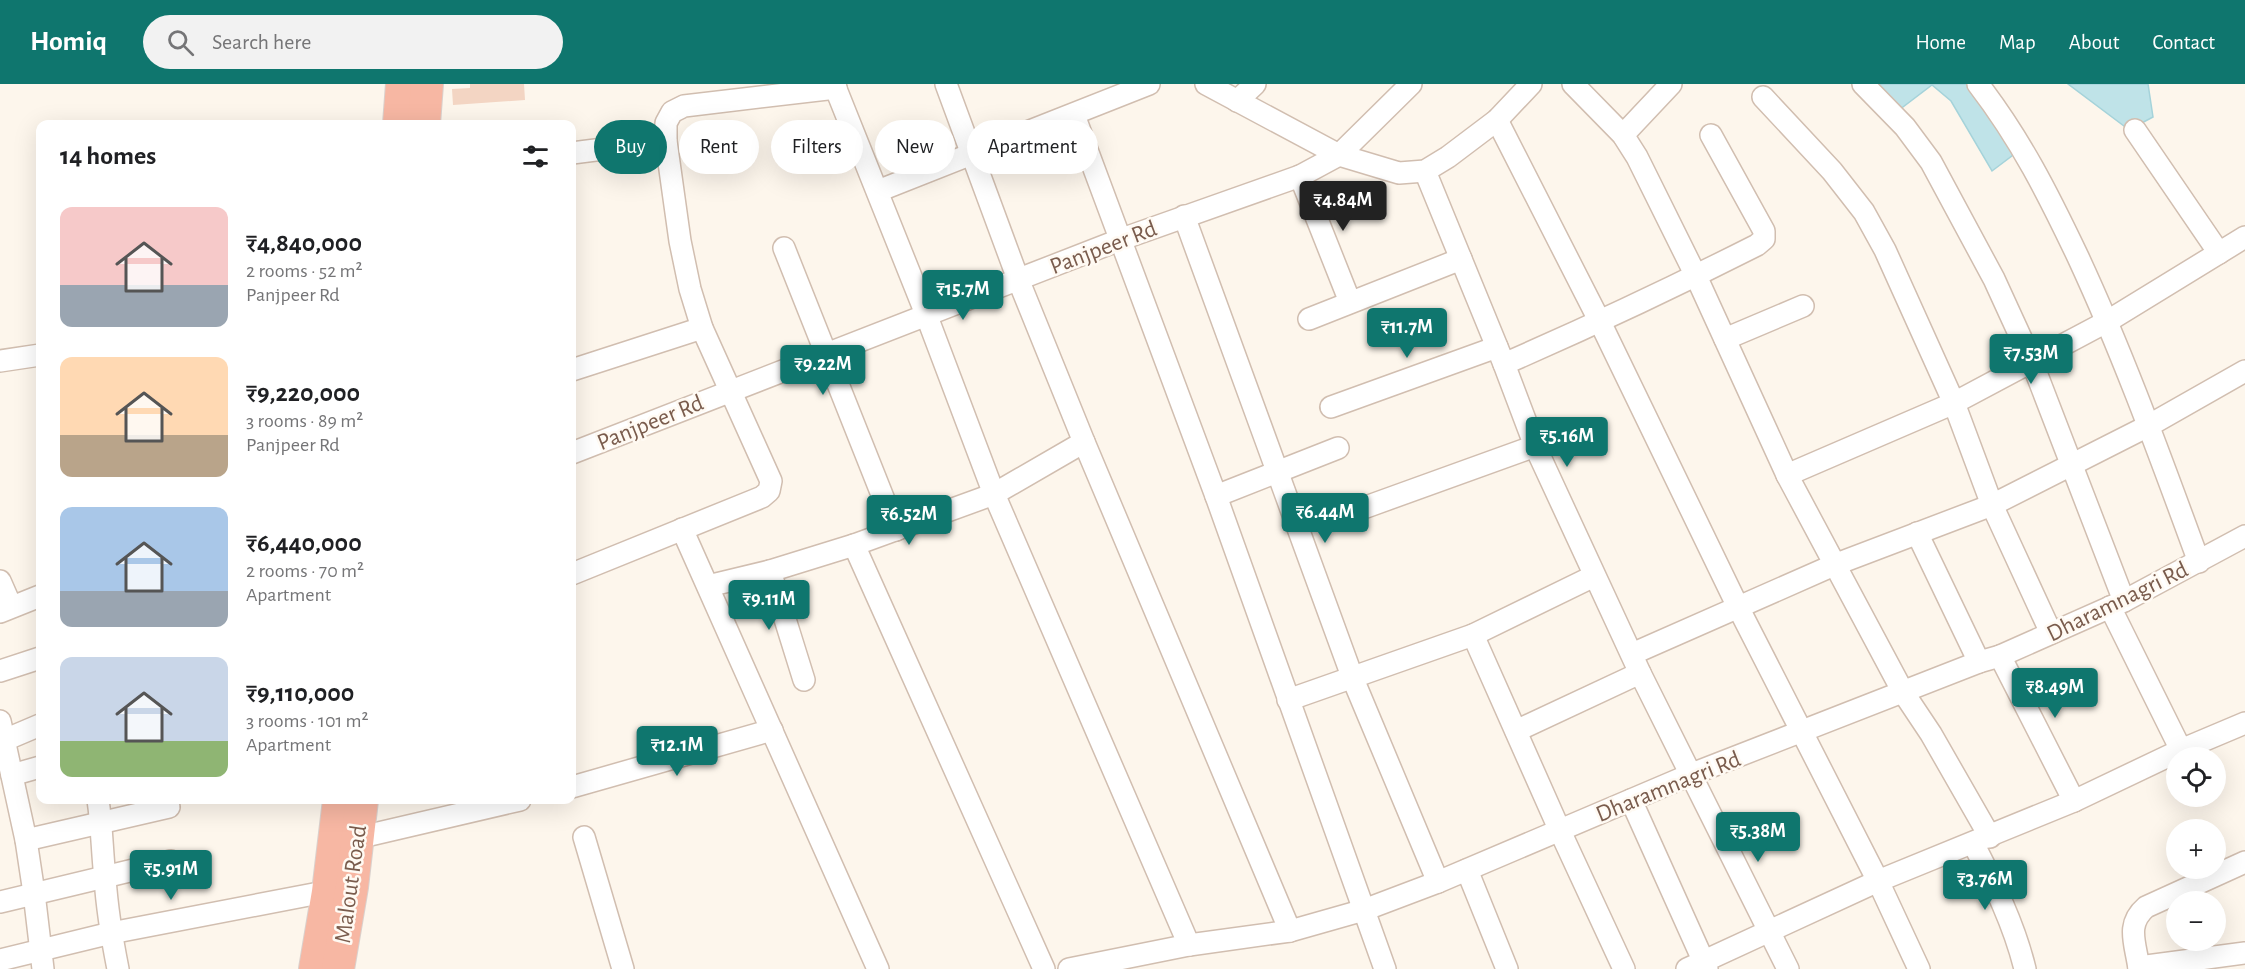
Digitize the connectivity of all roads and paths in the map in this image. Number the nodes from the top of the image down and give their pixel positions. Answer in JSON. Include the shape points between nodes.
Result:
{"nodes":[{"id":1,"x":402,"y":84,"type":"edge"},
{"id":2,"x":427,"y":84,"type":"edge"},
{"id":3,"x":946,"y":84,"type":"edge"},
{"id":4,"x":1149,"y":84,"type":"edge"},
{"id":5,"x":1206,"y":84,"type":"edge"},
{"id":6,"x":1255,"y":84,"type":"edge"},
{"id":7,"x":1411,"y":84,"type":"edge"},
{"id":8,"x":1531,"y":84,"type":"edge"},
{"id":9,"x":1573,"y":84,"type":"edge"},
{"id":10,"x":1671,"y":84,"type":"edge"},
{"id":11,"x":1863,"y":84,"type":"edge"},
{"id":12,"x":1978,"y":84,"type":"edge"},
{"id":13,"x":835,"y":86,"type":"edge"},
{"id":14,"x":1763,"y":97,"type":"dead end"},
{"id":15,"x":1237,"y":101,"type":"junction"},
{"id":16,"x":1074,"y":115,"type":"junction"},
{"id":17,"x":399,"y":120,"type":"edge"},
{"id":18,"x":424,"y":120,"type":"edge"},
{"id":19,"x":1061,"y":120,"type":"edge"},
{"id":20,"x":1497,"y":120,"type":"junction"},
{"id":21,"x":667,"y":121,"type":"edge"},
{"id":22,"x":2135,"y":130,"type":"dead end"},
{"id":23,"x":1623,"y":135,"type":"junction"},
{"id":24,"x":1711,"y":135,"type":"dead end"},
{"id":25,"x":967,"y":138,"type":"edge"},
{"id":26,"x":667,"y":148,"type":"edge"},
{"id":27,"x":594,"y":150,"type":"edge"},
{"id":28,"x":576,"y":152,"type":"edge"},
{"id":29,"x":1339,"y":155,"type":"junction"},
{"id":30,"x":967,"y":156,"type":"edge"},
{"id":31,"x":1425,"y":171,"type":"junction"},
{"id":32,"x":980,"y":174,"type":"edge"},
{"id":33,"x":1300,"y":176,"type":"junction"},
{"id":34,"x":878,"y":191,"type":"junction"},
{"id":35,"x":1184,"y":216,"type":"junction"},
{"id":36,"x":2245,"y":237,"type":"edge"},
{"id":37,"x":1122,"y":238,"type":"junction"},
{"id":38,"x":784,"y":248,"type":"dead end"},
{"id":39,"x":2219,"y":253,"type":"junction"},
{"id":40,"x":1461,"y":259,"type":"junction"},
{"id":41,"x":1696,"y":276,"type":"junction"},
{"id":42,"x":1018,"y":279,"type":"junction"},
{"id":43,"x":1350,"y":302,"type":"junction"},
{"id":44,"x":1803,"y":306,"type":"dead end"},
{"id":45,"x":926,"y":314,"type":"junction"},
{"id":46,"x":1309,"y":319,"type":"dead end"},
{"id":47,"x":2108,"y":321,"type":"junction"},
{"id":48,"x":1599,"y":322,"type":"junction"},
{"id":49,"x":702,"y":328,"type":"junction"},
{"id":50,"x":1725,"y":339,"type":"junction"},
{"id":51,"x":826,"y":352,"type":"junction"},
{"id":52,"x":36,"y":356,"type":"edge"},
{"id":53,"x":1500,"y":356,"type":"junction"},
{"id":54,"x":0,"y":361,"type":"edge"},
{"id":55,"x":2032,"y":362,"type":"junction"},
{"id":56,"x":576,"y":369,"type":"edge"},
{"id":57,"x":2245,"y":371,"type":"edge"},
{"id":58,"x":729,"y":391,"type":"junction"},
{"id":59,"x":1954,"y":403,"type":"junction"},
{"id":60,"x":1331,"y":407,"type":"dead end"},
{"id":61,"x":2148,"y":426,"type":"junction"},
{"id":62,"x":1084,"y":442,"type":"junction"},
{"id":63,"x":1535,"y":446,"type":"junction"},
{"id":64,"x":1338,"y":448,"type":"dead end"},
{"id":65,"x":576,"y":451,"type":"edge"},
{"id":66,"x":2072,"y":466,"type":"junction"},
{"id":67,"x":1278,"y":472,"type":"junction"},
{"id":68,"x":1787,"y":475,"type":"junction"},
{"id":69,"x":994,"y":494,"type":"junction"},
{"id":70,"x":1215,"y":496,"type":"junction"},
{"id":71,"x":1992,"y":505,"type":"junction"},
{"id":72,"x":1366,"y":507,"type":"dead end"},
{"id":73,"x":682,"y":529,"type":"junction"},
{"id":74,"x":896,"y":530,"type":"junction"},
{"id":75,"x":1917,"y":533,"type":"junction"},
{"id":76,"x":2245,"y":536,"type":"edge"},
{"id":77,"x":854,"y":545,"type":"junction"},
{"id":78,"x":2199,"y":562,"type":"junction"},
{"id":79,"x":1834,"y":565,"type":"junction"},
{"id":80,"x":770,"y":571,"type":"junction"},
{"id":81,"x":576,"y":572,"type":"edge"},
{"id":82,"x":1594,"y":576,"type":"junction"},
{"id":83,"x":0,"y":581,"type":"edge"},
{"id":84,"x":708,"y":586,"type":"junction"},
{"id":85,"x":36,"y":598,"type":"edge"},
{"id":86,"x":2117,"y":604,"type":"junction"},
{"id":87,"x":1738,"y":607,"type":"junction"},
{"id":88,"x":6,"y":609,"type":"edge"},
{"id":89,"x":2051,"y":633,"type":"junction"},
{"id":90,"x":1473,"y":635,"type":"junction"},
{"id":91,"x":2000,"y":656,"type":"junction"},
{"id":92,"x":36,"y":659,"type":"edge"},
{"id":93,"x":1979,"y":662,"type":"junction"},
{"id":94,"x":1636,"y":663,"type":"junction"},
{"id":95,"x":0,"y":671,"type":"edge"},
{"id":96,"x":1353,"y":679,"type":"junction"},
{"id":97,"x":804,"y":680,"type":"dead end"},
{"id":98,"x":1903,"y":692,"type":"junction"},
{"id":99,"x":1288,"y":700,"type":"junction"},
{"id":100,"x":2245,"y":723,"type":"edge"},
{"id":101,"x":36,"y":726,"type":"edge"},
{"id":102,"x":772,"y":730,"type":"junction"},
{"id":103,"x":1516,"y":730,"type":"junction"},
{"id":104,"x":1803,"y":732,"type":"junction"},
{"id":105,"x":2,"y":734,"type":"edge"},
{"id":106,"x":2180,"y":747,"type":"edge"},
{"id":107,"x":2188,"y":747,"type":"edge"},
{"id":108,"x":2166,"y":757,"type":"edge"},
{"id":109,"x":36,"y":768,"type":"edge"},
{"id":110,"x":1692,"y":774,"type":"junction"},
{"id":111,"x":12,"y":775,"type":"junction"},
{"id":112,"x":576,"y":786,"type":"edge"},
{"id":113,"x":1631,"y":800,"type":"junction"},
{"id":114,"x":2074,"y":801,"type":"junction"},
{"id":115,"x":99,"y":804,"type":"edge"},
{"id":116,"x":339,"y":804,"type":"edge"},
{"id":117,"x":361,"y":804,"type":"edge"},
{"id":118,"x":503,"y":804,"type":"edge"},
{"id":119,"x":169,"y":807,"type":"dead end"},
{"id":120,"x":102,"y":822,"type":"junction"},
{"id":121,"x":1560,"y":831,"type":"junction"},
{"id":122,"x":584,"y":837,"type":"dead end"},
{"id":123,"x":357,"y":838,"type":"junction"},
{"id":124,"x":26,"y":840,"type":"junction"},
{"id":125,"x":1982,"y":840,"type":"junction"},
{"id":126,"x":171,"y":861,"type":"dead end"},
{"id":127,"x":2245,"y":862,"type":"edge"},
{"id":128,"x":1467,"y":870,"type":"junction"},
{"id":129,"x":104,"y":877,"type":"junction"},
{"id":130,"x":1878,"y":881,"type":"junction"},
{"id":131,"x":1438,"y":882,"type":"junction"},
{"id":132,"x":340,"y":889,"type":"junction"},
{"id":133,"x":34,"y":893,"type":"junction"},
{"id":134,"x":0,"y":902,"type":"edge"},
{"id":135,"x":1364,"y":910,"type":"junction"},
{"id":136,"x":1290,"y":931,"type":"junction"},
{"id":137,"x":1771,"y":932,"type":"junction"},
{"id":138,"x":111,"y":933,"type":"junction"},
{"id":139,"x":1189,"y":945,"type":"junction"},
{"id":140,"x":2245,"y":953,"type":"edge"},
{"id":141,"x":0,"y":960,"type":"edge"},
{"id":142,"x":42,"y":960,"type":"edge"},
{"id":143,"x":1137,"y":962,"type":"edge"},
{"id":144,"x":1699,"y":966,"type":"edge"},
{"id":145,"x":2139,"y":968,"type":"edge"},
{"id":146,"x":118,"y":969,"type":"edge"},
{"id":147,"x":315,"y":969,"type":"edge"},
{"id":148,"x":338,"y":969,"type":"edge"},
{"id":149,"x":623,"y":969,"type":"edge"},
{"id":150,"x":878,"y":969,"type":"edge"},
{"id":151,"x":1044,"y":969,"type":"edge"},
{"id":152,"x":1069,"y":969,"type":"edge"},
{"id":153,"x":1385,"y":969,"type":"edge"},
{"id":154,"x":1507,"y":969,"type":"edge"},
{"id":155,"x":1624,"y":969,"type":"edge"},
{"id":156,"x":1788,"y":969,"type":"edge"},
{"id":157,"x":1919,"y":969,"type":"edge"},
{"id":158,"x":2025,"y":969,"type":"edge"}],
"edges":[{"from":1,"to":17,"type":"highway"},
{"from":2,"to":18,"type":"highway"},
{"from":3,"to":25,"type":"street"},
{"from":4,"to":16,"type":"street"},
{"from":5,"to":15,"type":"street"},
{"from":6,"to":15,"type":"street"},
{"from":7,"to":29,"type":"street","name":"Panjpeer Rd"},
{"from":8,"to":20,"type":"street"},
{"from":9,"to":23,"type":"street"},
{"from":10,"to":23,"type":"street"},
{"from":11,"to":55,"type":"street","via":[[1905,127],[1930,162],[1994,279]]},
{"from":12,"to":47,"type":"street","via":[[2026,153]]},
{"from":13,"to":21,"type":"street","via":[[684,106],[672,112]]},
{"from":13,"to":34,"type":"street"},
{"from":14,"to":59,"type":"street","via":[[1832,171],[1864,212]]},
{"from":15,"to":29,"type":"street"},
{"from":16,"to":19,"type":"street"},
{"from":16,"to":37,"type":"street"},
{"from":20,"to":31,"type":"street"},
{"from":20,"to":48,"type":"street"},
{"from":22,"to":39,"type":"street"},
{"from":23,"to":41,"type":"street"},
{"from":24,"to":41,"type":"street","via":[[1764,231],[1764,239]]},
{"from":26,"to":49,"type":"street","via":[[680,242]]},
{"from":27,"to":28,"type":"street"},
{"from":29,"to":31,"type":"street","via":[[1399,173]]},
{"from":29,"to":33,"type":"street","name":"Panjpeer Rd"},
{"from":30,"to":34,"type":"street"},
{"from":31,"to":40,"type":"street"},
{"from":32,"to":42,"type":"street"},
{"from":33,"to":35,"type":"street","name":"Panjpeer Rd"},
{"from":33,"to":43,"type":"street"},
{"from":34,"to":45,"type":"street"},
{"from":35,"to":37,"type":"street","name":"Panjpeer Rd"},
{"from":35,"to":67,"type":"street"},
{"from":36,"to":39,"type":"street"},
{"from":37,"to":42,"type":"street","name":"Panjpeer Rd"},
{"from":37,"to":70,"type":"street"},
{"from":38,"to":51,"type":"street"},
{"from":39,"to":47,"type":"street"},
{"from":40,"to":43,"type":"street"},
{"from":40,"to":53,"type":"street"},
{"from":41,"to":48,"type":"street"},
{"from":41,"to":50,"type":"street"},
{"from":42,"to":45,"type":"street","name":"Panjpeer Rd"},
{"from":42,"to":62,"type":"street"},
{"from":43,"to":46,"type":"street"},
{"from":44,"to":50,"type":"street"},
{"from":45,"to":51,"type":"street","name":"Panjpeer Rd"},
{"from":45,"to":69,"type":"street"},
{"from":47,"to":55,"type":"street"},
{"from":47,"to":61,"type":"street"},
{"from":48,"to":53,"type":"street"},
{"from":48,"to":87,"type":"street"},
{"from":49,"to":56,"type":"street"},
{"from":49,"to":58,"type":"street"},
{"from":50,"to":68,"type":"street"},
{"from":51,"to":58,"type":"street","name":"Panjpeer Rd"},
{"from":51,"to":74,"type":"street"},
{"from":52,"to":54,"type":"street"},
{"from":53,"to":60,"type":"street"},
{"from":53,"to":63,"type":"street"},
{"from":55,"to":59,"type":"street"},
{"from":55,"to":66,"type":"street"},
{"from":57,"to":61,"type":"street"},
{"from":58,"to":65,"type":"street","name":"Panjpeer Rd"},
{"from":58,"to":73,"type":"street","via":[[771,481],[769,491]]},
{"from":59,"to":68,"type":"street"},
{"from":59,"to":71,"type":"street"},
{"from":61,"to":66,"type":"street"},
{"from":61,"to":78,"type":"street"},
{"from":62,"to":69,"type":"street"},
{"from":62,"to":136,"type":"street"},
{"from":63,"to":72,"type":"street"},
{"from":63,"to":82,"type":"street"},
{"from":64,"to":67,"type":"street"},
{"from":66,"to":71,"type":"street"},
{"from":66,"to":86,"type":"street"},
{"from":67,"to":70,"type":"street"},
{"from":67,"to":96,"type":"street"},
{"from":68,"to":79,"type":"street"},
{"from":69,"to":74,"type":"street"},
{"from":69,"to":139,"type":"street"},
{"from":70,"to":99,"type":"street"},
{"from":71,"to":75,"type":"street"},
{"from":71,"to":89,"type":"street"},
{"from":73,"to":81,"type":"street"},
{"from":73,"to":84,"type":"street"},
{"from":74,"to":77,"type":"street"},
{"from":75,"to":79,"type":"street"},
{"from":75,"to":93,"type":"street"},
{"from":76,"to":78,"type":"street","name":"Dharamnagri Rd"},
{"from":77,"to":80,"type":"street"},
{"from":77,"to":151,"type":"street"},
{"from":78,"to":86,"type":"street","name":"Dharamnagri Rd"},
{"from":79,"to":87,"type":"street"},
{"from":79,"to":98,"type":"street"},
{"from":80,"to":84,"type":"street"},
{"from":80,"to":97,"type":"street"},
{"from":82,"to":90,"type":"street"},
{"from":82,"to":94,"type":"street"},
{"from":83,"to":88,"type":"street"},
{"from":84,"to":102,"type":"street"},
{"from":85,"to":88,"type":"street"},
{"from":86,"to":89,"type":"street","name":"Dharamnagri Rd"},
{"from":86,"to":106,"type":"street"},
{"from":87,"to":94,"type":"street"},
{"from":87,"to":104,"type":"street"},
{"from":89,"to":91,"type":"street","name":"Dharamnagri Rd"},
{"from":90,"to":96,"type":"street"},
{"from":90,"to":103,"type":"street"},
{"from":91,"to":93,"type":"street","name":"Dharamnagri Rd"},
{"from":91,"to":114,"type":"street"},
{"from":92,"to":95,"type":"street"},
{"from":93,"to":98,"type":"street","name":"Dharamnagri Rd"},
{"from":94,"to":103,"type":"street"},
{"from":94,"to":110,"type":"street"},
{"from":96,"to":99,"type":"street"},
{"from":96,"to":131,"type":"street"},
{"from":98,"to":104,"type":"street","name":"Dharamnagri Rd"},
{"from":98,"to":125,"type":"street","via":[[1931,734]]},
{"from":99,"to":135,"type":"street"},
{"from":100,"to":107,"type":"street"},
{"from":101,"to":105,"type":"street"},
{"from":102,"to":112,"type":"street"},
{"from":102,"to":150,"type":"street"},
{"from":103,"to":121,"type":"street"},
{"from":104,"to":110,"type":"street","name":"Dharamnagri Rd"},
{"from":104,"to":130,"type":"street"},
{"from":105,"to":111,"type":"street"},
{"from":108,"to":114,"type":"street"},
{"from":109,"to":111,"type":"street"},
{"from":110,"to":113,"type":"street","name":"Dharamnagri Rd"},
{"from":110,"to":137,"type":"street"},
{"from":111,"to":124,"type":"street"},
{"from":113,"to":121,"type":"street","name":"Dharamnagri Rd"},
{"from":113,"to":144,"type":"street"},
{"from":114,"to":125,"type":"street"},
{"from":115,"to":120,"type":"street"},
{"from":116,"to":132,"type":"highway","name":"Malout Road"},
{"from":117,"to":123,"type":"highway","name":"Malout Road"},
{"from":118,"to":123,"type":"street"},
{"from":119,"to":120,"type":"street"},
{"from":120,"to":124,"type":"street"},
{"from":120,"to":129,"type":"street"},
{"from":121,"to":128,"type":"street","name":"Dharamnagri Rd"},
{"from":121,"to":155,"type":"street"},
{"from":122,"to":149,"type":"street"},
{"from":123,"to":132,"type":"highway","name":"Malout Road"},
{"from":124,"to":133,"type":"street"},
{"from":125,"to":130,"type":"street"},
{"from":125,"to":158,"type":"street"},
{"from":126,"to":129,"type":"street"},
{"from":127,"to":145,"type":"street","via":[[2136,915],[2133,924]]},
{"from":128,"to":131,"type":"street","name":"Dharamnagri Rd"},
{"from":128,"to":154,"type":"street"},
{"from":129,"to":133,"type":"street"},
{"from":129,"to":138,"type":"street"},
{"from":130,"to":137,"type":"street"},
{"from":130,"to":157,"type":"street"},
{"from":131,"to":135,"type":"street","name":"Dharamnagri Rd"},
{"from":132,"to":138,"type":"street"},
{"from":132,"to":147,"type":"highway","name":"Malout Road"},
{"from":132,"to":148,"type":"highway","name":"Malout Road"},
{"from":133,"to":134,"type":"street"},
{"from":133,"to":142,"type":"street"},
{"from":135,"to":136,"type":"street","name":"Dharamnagri Rd"},
{"from":135,"to":153,"type":"street"},
{"from":136,"to":139,"type":"street","name":"Dharamnagri Rd"},
{"from":137,"to":144,"type":"street"},
{"from":137,"to":156,"type":"street"},
{"from":138,"to":142,"type":"street"},
{"from":138,"to":146,"type":"street"},
{"from":139,"to":143,"type":"street","name":"Dharamnagri Rd"},
{"from":140,"to":145,"type":"street"},
{"from":141,"to":142,"type":"street"},
{"from":143,"to":152,"type":"street","name":"Dharamnagri Rd"}]}
